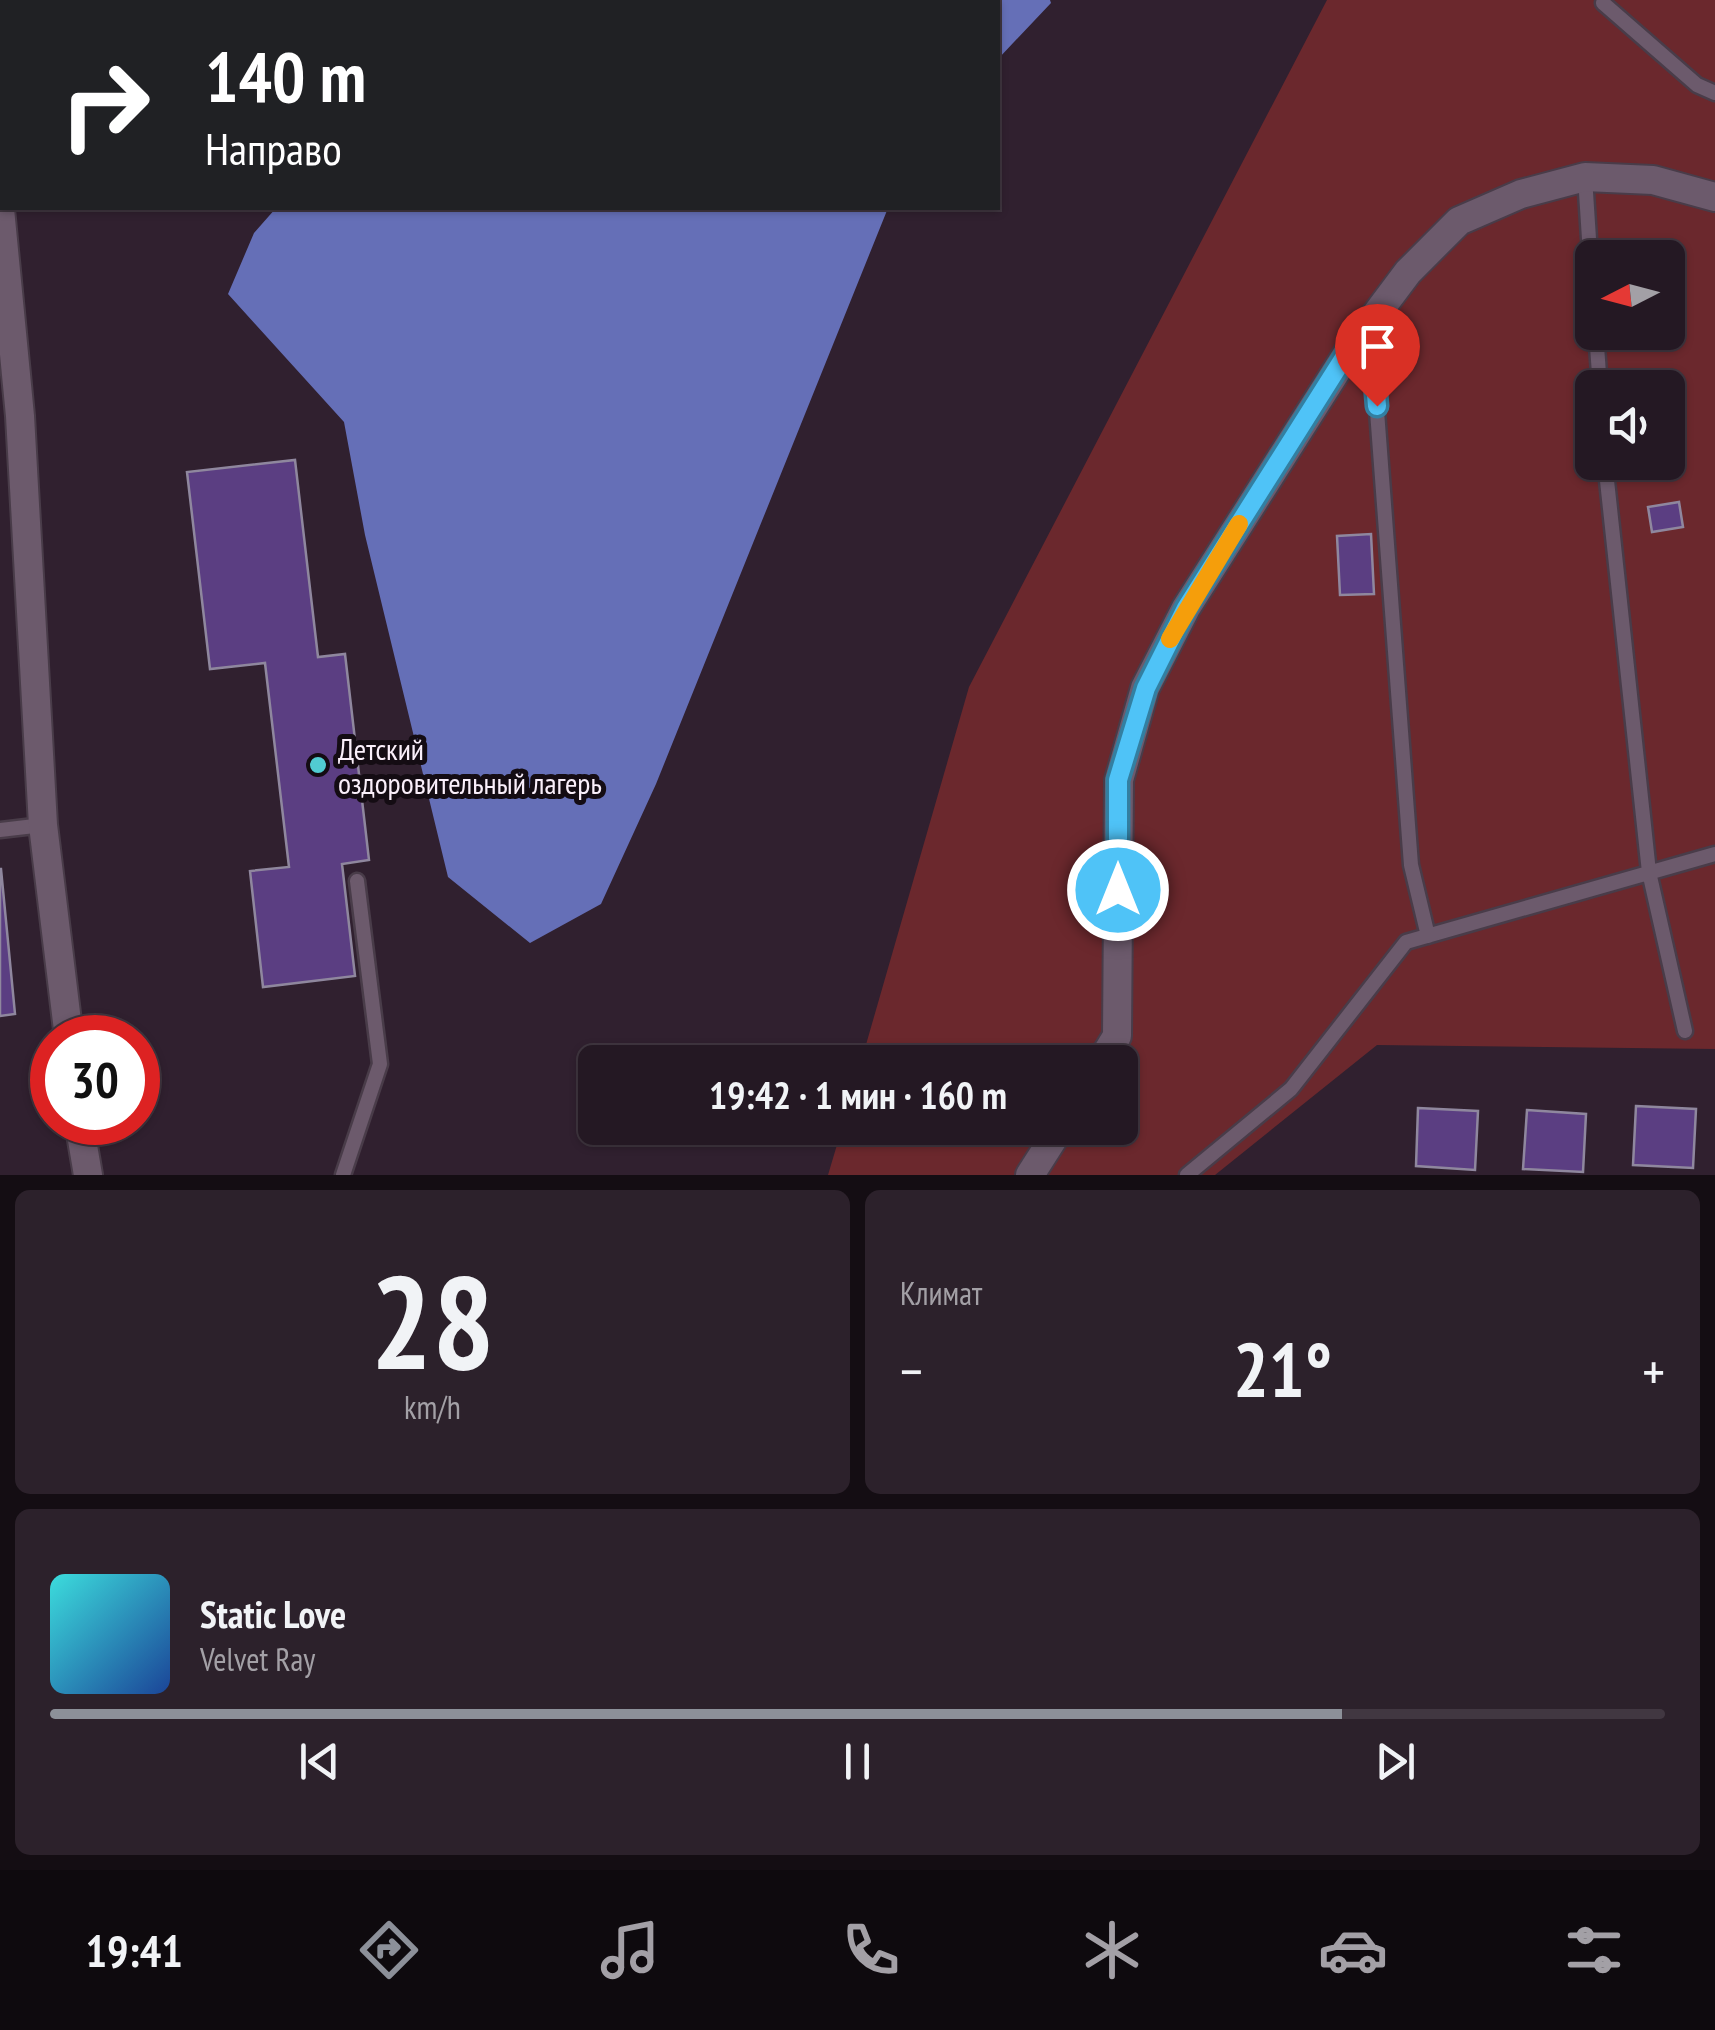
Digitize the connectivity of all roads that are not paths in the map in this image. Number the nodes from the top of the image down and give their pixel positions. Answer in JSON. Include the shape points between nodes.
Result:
{"nodes":[{"id":1,"x":1602,"y":3,"type":"dead end"},
{"id":2,"x":1715,"y":92,"type":"edge"},
{"id":3,"x":1585,"y":178,"type":"junction"},
{"id":4,"x":1715,"y":197,"type":"edge"},
{"id":5,"x":0,"y":210,"type":"edge"},
{"id":6,"x":1589,"y":240,"type":"edge"},
{"id":7,"x":1350,"y":348,"type":"junction"},
{"id":8,"x":10,"y":417,"type":"edge"},
{"id":9,"x":1607,"y":480,"type":"edge"},
{"id":10,"x":42,"y":825,"type":"junction"},
{"id":11,"x":0,"y":830,"type":"edge"},
{"id":12,"x":1715,"y":854,"type":"edge"},
{"id":13,"x":1649,"y":872,"type":"junction"},
{"id":14,"x":357,"y":882,"type":"dead end"},
{"id":15,"x":1428,"y":936,"type":"junction"},
{"id":16,"x":65,"y":1015,"type":"edge"},
{"id":17,"x":1686,"y":1031,"type":"dead end"},
{"id":18,"x":1111,"y":1045,"type":"edge"},
{"id":19,"x":1049,"y":1145,"type":"edge"},
{"id":20,"x":343,"y":1175,"type":"edge"},
{"id":21,"x":1030,"y":1175,"type":"edge"},
{"id":22,"x":1187,"y":1175,"type":"edge"}],
"edges":[{"from":1,"to":2,"type":"lane","via":[[1697,85]]},
{"from":3,"to":4,"type":"street","via":[[1652,180]]},
{"from":3,"to":6,"type":"lane"},
{"from":3,"to":7,"type":"street","via":[[1520,194],[1459,221],[1408,272]]},
{"from":5,"to":8,"type":"street"},
{"from":7,"to":15,"type":"lane","via":[[1374,371],[1411,865]]},
{"from":7,"to":18,"type":"street","via":[[1186,608],[1146,688],[1118,780],[1117,1036]]},
{"from":8,"to":10,"type":"street"},
{"from":9,"to":13,"type":"lane"},
{"from":10,"to":11,"type":"lane"},
{"from":10,"to":16,"type":"street"},
{"from":12,"to":13,"type":"lane"},
{"from":13,"to":15,"type":"lane"},
{"from":13,"to":17,"type":"lane"},
{"from":14,"to":20,"type":"lane","via":[[380,1064]]},
{"from":15,"to":22,"type":"lane","via":[[1406,942],[1291,1089]]},
{"from":19,"to":21,"type":"street"}]}
